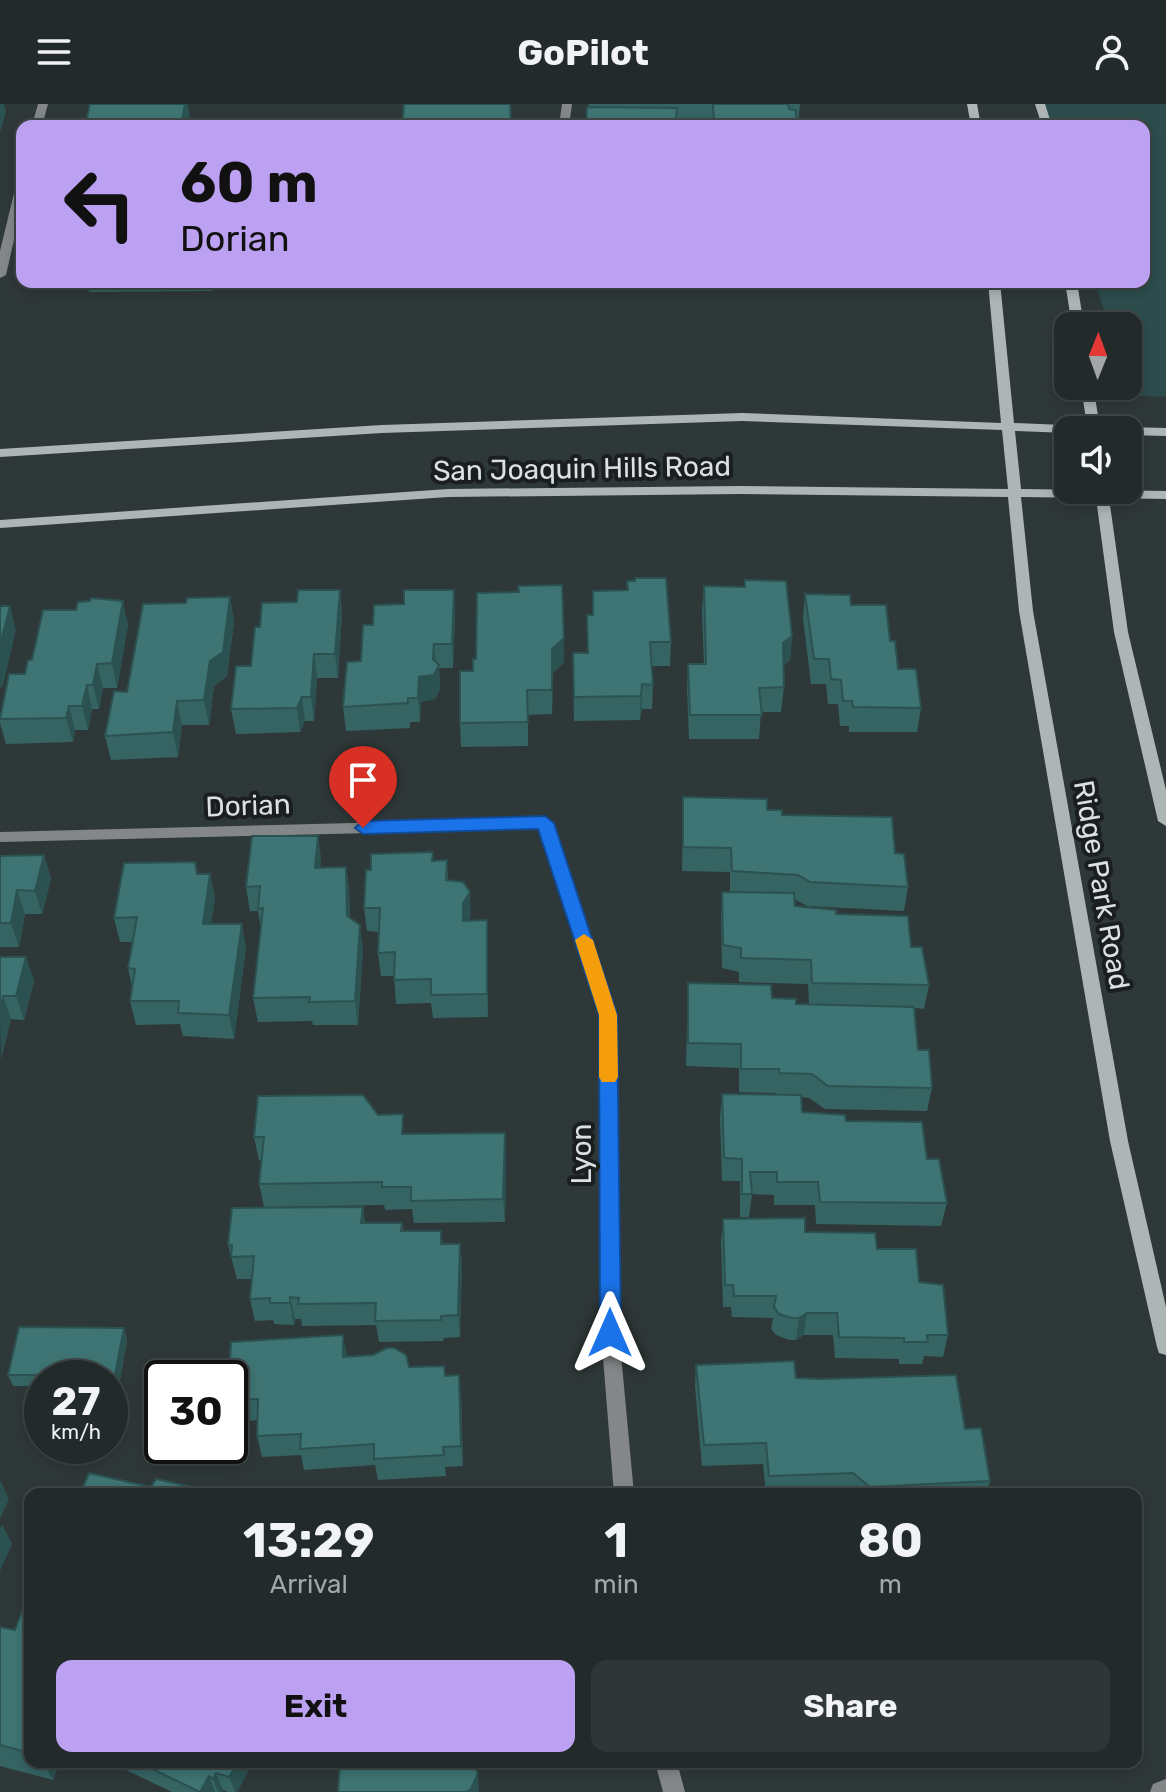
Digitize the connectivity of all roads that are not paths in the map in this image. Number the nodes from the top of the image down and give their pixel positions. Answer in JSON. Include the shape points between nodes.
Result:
{"nodes":[{"id":1,"x":16,"y":207,"type":"edge"},
{"id":2,"x":0,"y":275,"type":"edge"},
{"id":3,"x":995,"y":288,"type":"edge"},
{"id":4,"x":1072,"y":288,"type":"edge"},
{"id":5,"x":1076,"y":312,"type":"edge"},
{"id":6,"x":1010,"y":427,"type":"junction"},
{"id":7,"x":1054,"y":429,"type":"edge"},
{"id":8,"x":1142,"y":431,"type":"edge"},
{"id":9,"x":1166,"y":432,"type":"edge"},
{"id":10,"x":0,"y":453,"type":"edge"},
{"id":11,"x":1016,"y":492,"type":"junction"},
{"id":12,"x":1054,"y":492,"type":"edge"},
{"id":13,"x":1142,"y":494,"type":"edge"},
{"id":14,"x":1166,"y":495,"type":"edge"},
{"id":15,"x":1104,"y":504,"type":"edge"},
{"id":16,"x":0,"y":524,"type":"edge"},
{"id":17,"x":1166,"y":821,"type":"edge"},
{"id":18,"x":545,"y":823,"type":"joint"},
{"id":19,"x":0,"y":837,"type":"edge"},
{"id":20,"x":1166,"y":1347,"type":"edge"},
{"id":21,"x":623,"y":1488,"type":"edge"},
{"id":22,"x":668,"y":1768,"type":"edge"},
{"id":23,"x":674,"y":1792,"type":"edge"}],
"edges":[{"from":1,"to":2,"type":"street"},
{"from":3,"to":6,"type":"main road","name":"Ridge Park Road"},
{"from":4,"to":5,"type":"main road"},
{"from":6,"to":7,"type":"main road","name":"San Joaquin Hills Road"},
{"from":6,"to":10,"type":"main road","name":"San Joaquin Hills Road","via":[[742,417],[382,429]]},
{"from":6,"to":11,"type":"main road","name":"Ridge Park Road"},
{"from":8,"to":9,"type":"main road"},
{"from":11,"to":12,"type":"main road","name":"San Joaquin Hills Road"},
{"from":11,"to":16,"type":"main road","name":"San Joaquin Hills Road","via":[[448,493]]},
{"from":11,"to":20,"type":"main road","name":"Ridge Park Road","via":[[1026,611],[1119,1141]]},
{"from":13,"to":14,"type":"main road","name":"San Joaquin Hills Road"},
{"from":15,"to":17,"type":"main road","via":[[1121,632]]},
{"from":18,"to":19,"type":"street","name":"Dorian"},
{"from":18,"to":21,"type":"street","name":"Lyon","via":[[608,1015],[610,1333]]},
{"from":22,"to":23,"type":"street"}]}
